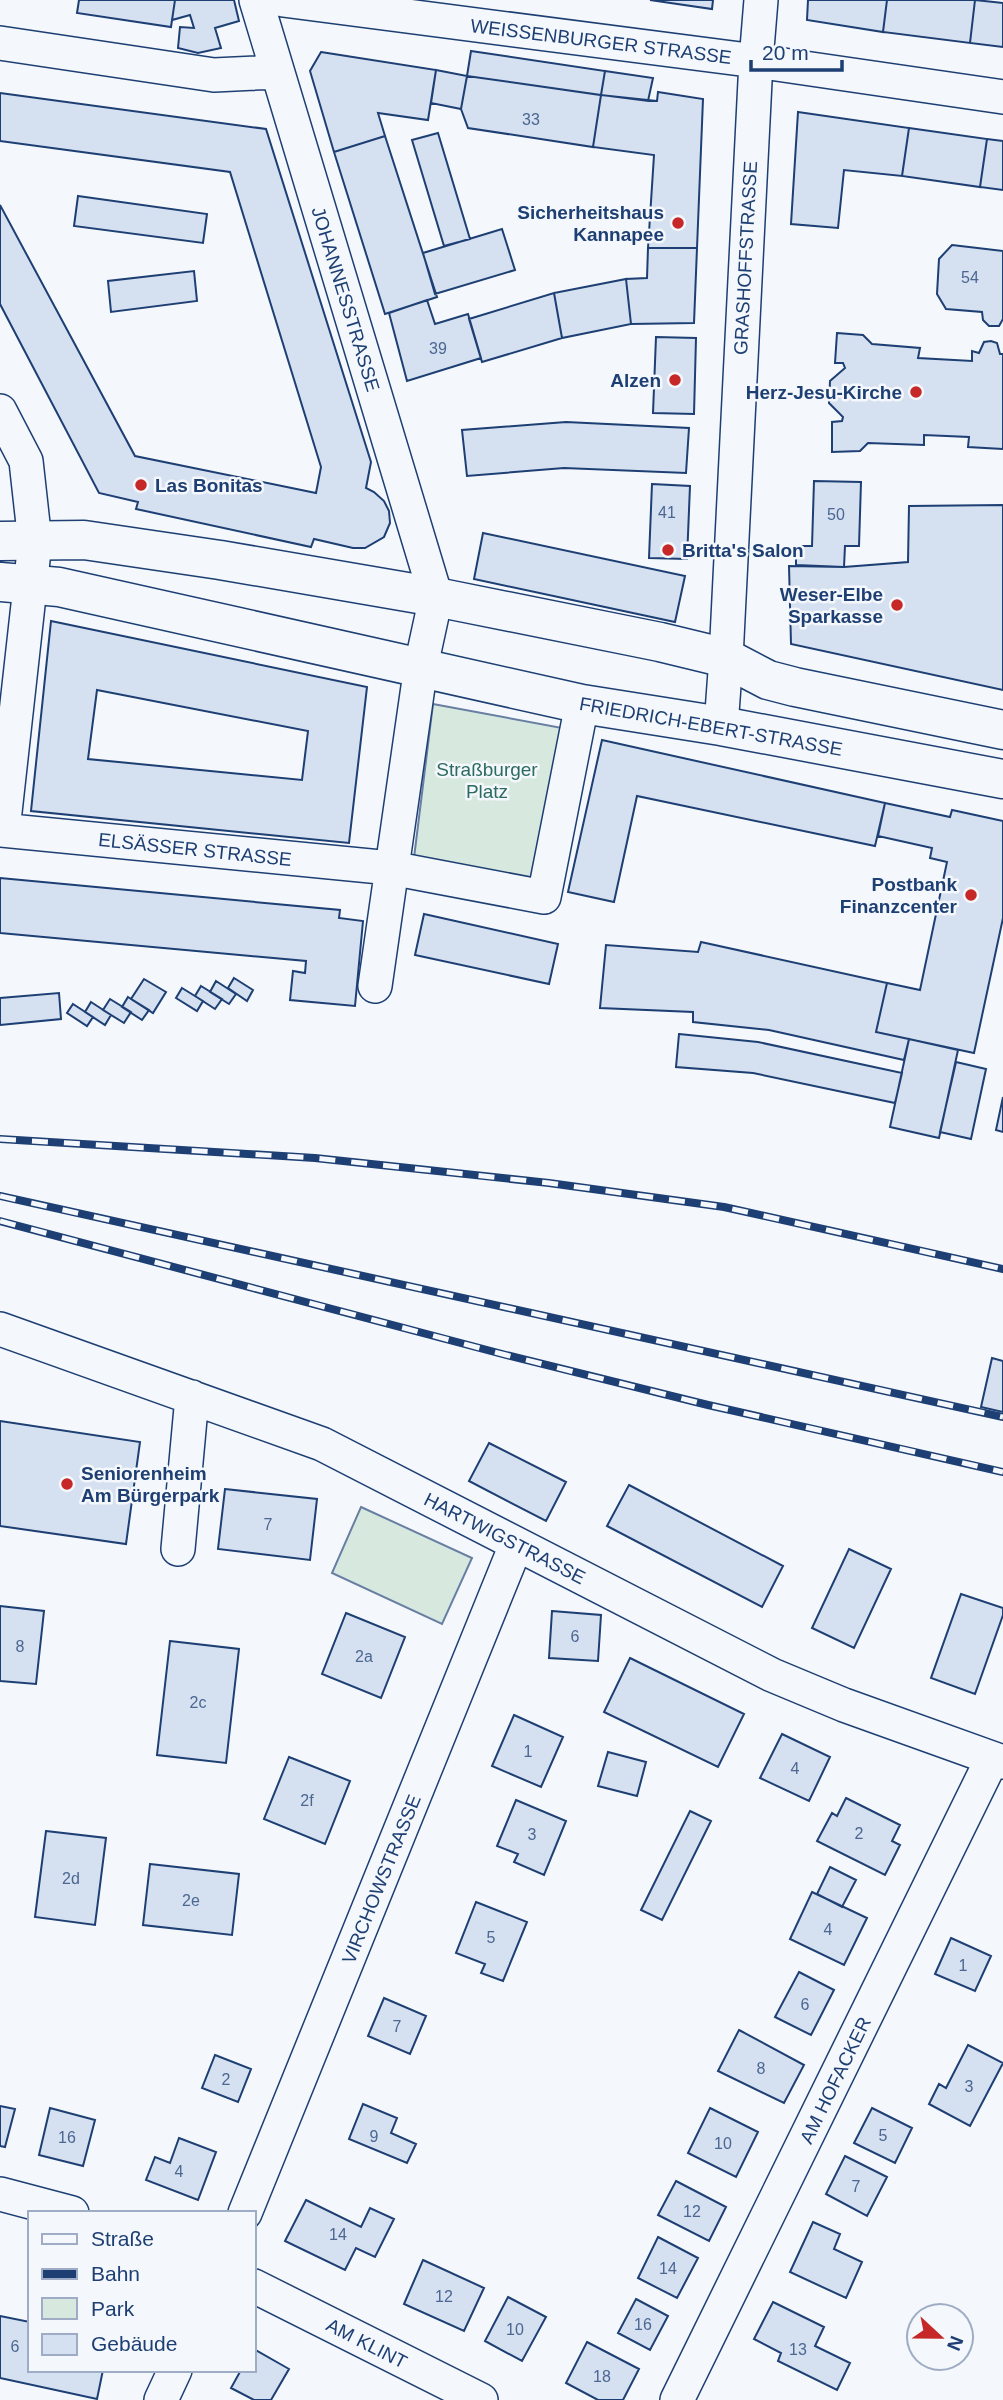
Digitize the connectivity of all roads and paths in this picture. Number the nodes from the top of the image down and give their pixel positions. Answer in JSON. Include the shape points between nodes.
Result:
{"nodes":[{"id":1,"x":256,"y":0,"type":"edge"},
{"id":2,"x":283,"y":0,"type":"edge"},
{"id":3,"x":761,"y":0,"type":"edge"},
{"id":4,"x":457,"y":11,"type":"edge"},
{"id":5,"x":0,"y":43,"type":"edge"},
{"id":6,"x":756,"y":61,"type":"junction"},
{"id":7,"x":277,"y":72,"type":"junction"},
{"id":8,"x":1003,"y":96,"type":"edge"},
{"id":9,"x":0,"y":411,"type":"edge"},
{"id":10,"x":17,"y":541,"type":"edge"},
{"id":11,"x":15,"y":583,"type":"edge"},
{"id":12,"x":436,"y":597,"type":"junction"},
{"id":13,"x":726,"y":658,"type":"junction"},
{"id":14,"x":421,"y":666,"type":"junction"},
{"id":15,"x":582,"y":704,"type":"junction"},
{"id":16,"x":721,"y":726,"type":"junction"},
{"id":17,"x":986,"y":726,"type":"edge"},
{"id":18,"x":1003,"y":748,"type":"edge"},
{"id":19,"x":1003,"y":779,"type":"edge"},
{"id":20,"x":1,"y":830,"type":"edge"},
{"id":21,"x":391,"y":868,"type":"junction"},
{"id":22,"x":375,"y":986,"type":"dead end"},
{"id":23,"x":0,"y":1329,"type":"edge"},
{"id":24,"x":191,"y":1397,"type":"junction"},
{"id":25,"x":516,"y":1545,"type":"junction"},
{"id":26,"x":178,"y":1549,"type":"dead end"},
{"id":27,"x":997,"y":1761,"type":"edge"},
{"id":28,"x":0,"y":2194,"type":"edge"},
{"id":29,"x":64,"y":2211,"type":"edge"},
{"id":30,"x":246,"y":2211,"type":"edge"},
{"id":31,"x":256,"y":2287,"type":"edge"},
{"id":32,"x":174,"y":2372,"type":"edge"},
{"id":33,"x":161,"y":2400,"type":"edge"},
{"id":34,"x":481,"y":2400,"type":"edge"},
{"id":35,"x":677,"y":2400,"type":"edge"}],
"edges":[{"from":1,"to":7,"type":"street","name":"JOHANNESSTRASSE"},
{"from":2,"to":4,"type":"street","name":"WEISSENBURGER STRASSE"},
{"from":3,"to":6,"type":"street","name":"GRASHOFFSTRASSE"},
{"from":4,"to":6,"type":"street","name":"WEISSENBURGER STRASSE"},
{"from":5,"to":7,"type":"street","via":[[214,75]]},
{"from":6,"to":8,"type":"street","name":"WEISSENBURGER STRASSE"},
{"from":6,"to":13,"type":"street","name":"GRASHOFFSTRASSE"},
{"from":7,"to":12,"type":"street","name":"JOHANNESSTRASSE"},
{"from":9,"to":10,"type":"street","via":[[26,461]]},
{"from":10,"to":11,"type":"street"},
{"from":10,"to":12,"type":"main road","via":[[84,540]]},
{"from":11,"to":14,"type":"main road","name":"FRIEDRICH-EBERT-STRASSE","via":[[59,587]]},
{"from":11,"to":20,"type":"street"},
{"from":12,"to":13,"type":"main road"},
{"from":12,"to":14,"type":"street"},
{"from":13,"to":16,"type":"street","name":"GRASHOFFSTRASSE"},
{"from":13,"to":17,"type":"main road","via":[[768,680]]},
{"from":14,"to":15,"type":"main road","name":"FRIEDRICH-EBERT-STRASSE"},
{"from":14,"to":21,"type":"street"},
{"from":15,"to":16,"type":"main road","name":"FRIEDRICH-EBERT-STRASSE"},
{"from":15,"to":21,"type":"street","via":[[544,897]]},
{"from":16,"to":19,"type":"main road","name":"FRIEDRICH-EBERT-STRASSE"},
{"from":17,"to":18,"type":"street"},
{"from":20,"to":21,"type":"street","name":"ELSÄSSER STRASSE"},
{"from":21,"to":22,"type":"street"},
{"from":23,"to":24,"type":"street","name":"HARTWIGSTRASSE"},
{"from":24,"to":25,"type":"street","name":"HARTWIGSTRASSE","via":[[322,1444]]},
{"from":24,"to":26,"type":"street"},
{"from":25,"to":27,"type":"street","name":"HARTWIGSTRASSE","via":[[772,1675]]},
{"from":25,"to":30,"type":"street","name":"VIRCHOWSTRASSE"},
{"from":27,"to":35,"type":"street","name":"AM HOFACKER"},
{"from":28,"to":29,"type":"street"},
{"from":31,"to":34,"type":"street","name":"AM KLINT"},
{"from":32,"to":33,"type":"street"}]}
